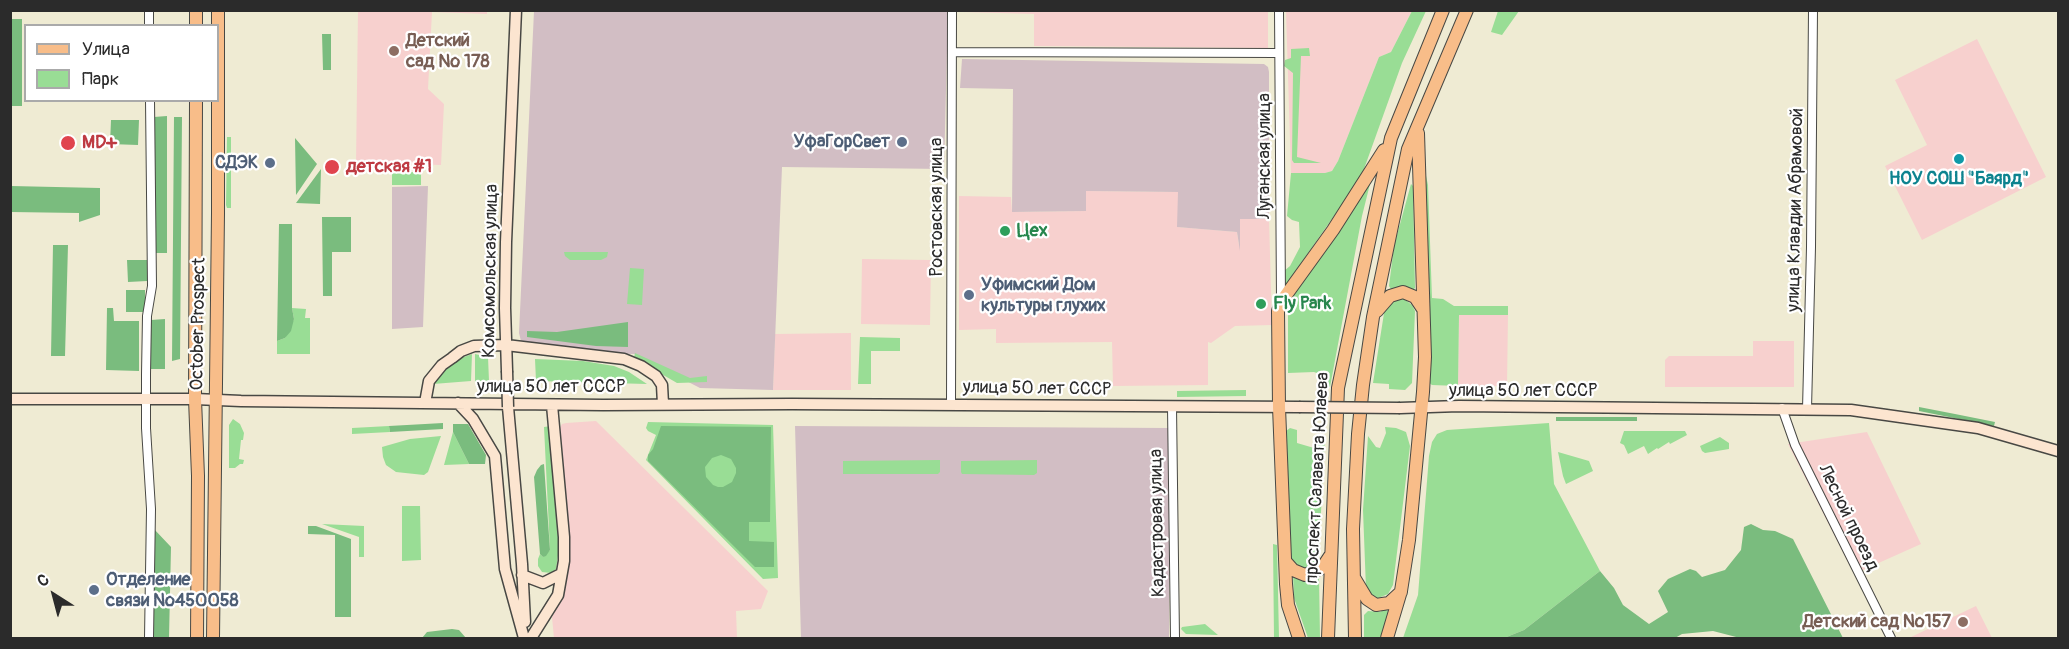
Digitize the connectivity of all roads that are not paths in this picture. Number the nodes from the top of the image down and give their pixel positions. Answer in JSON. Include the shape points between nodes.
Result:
{"nodes":[{"id":1,"x":516,"y":10,"type":"edge"},
{"id":2,"x":952,"y":10,"type":"edge"},
{"id":3,"x":1279,"y":10,"type":"edge"},
{"id":4,"x":1443,"y":10,"type":"edge"},
{"id":5,"x":1467,"y":10,"type":"edge"},
{"id":6,"x":1813,"y":10,"type":"edge"},
{"id":7,"x":952,"y":52,"type":"junction"},
{"id":8,"x":1279,"y":53,"type":"junction"},
{"id":9,"x":150,"y":102,"type":"edge"},
{"id":10,"x":196,"y":102,"type":"edge"},
{"id":11,"x":218,"y":102,"type":"edge"},
{"id":12,"x":1419,"y":124,"type":"junction"},
{"id":13,"x":1391,"y":138,"type":"junction"},
{"id":14,"x":1281,"y":302,"type":"junction"},
{"id":15,"x":1423,"y":310,"type":"junction"},
{"id":16,"x":1373,"y":317,"type":"junction"},
{"id":17,"x":506,"y":345,"type":"junction"},
{"id":18,"x":10,"y":399,"type":"edge"},
{"id":19,"x":146,"y":399,"type":"junction"},
{"id":20,"x":195,"y":399,"type":"junction"},
{"id":21,"x":216,"y":400,"type":"junction"},
{"id":22,"x":425,"y":403,"type":"junction"},
{"id":23,"x":458,"y":403,"type":"junction"},
{"id":24,"x":663,"y":404,"type":"junction"},
{"id":25,"x":951,"y":404,"type":"junction"},
{"id":26,"x":552,"y":405,"type":"junction"},
{"id":27,"x":1172,"y":407,"type":"junction"},
{"id":28,"x":1279,"y":407,"type":"junction"},
{"id":29,"x":1422,"y":408,"type":"junction"},
{"id":30,"x":1782,"y":408,"type":"junction"},
{"id":31,"x":1807,"y":409,"type":"junction"},
{"id":32,"x":2058,"y":452,"type":"edge"},
{"id":33,"x":1330,"y":556,"type":"junction"},
{"id":34,"x":1285,"y":561,"type":"junction"},
{"id":35,"x":522,"y":570,"type":"junction"},
{"id":36,"x":561,"y":574,"type":"junction"},
{"id":37,"x":1353,"y":575,"type":"junction"},
{"id":38,"x":1401,"y":591,"type":"junction"},
{"id":39,"x":150,"y":639,"type":"edge"},
{"id":40,"x":197,"y":639,"type":"edge"},
{"id":41,"x":213,"y":639,"type":"edge"},
{"id":42,"x":525,"y":639,"type":"edge"},
{"id":43,"x":531,"y":639,"type":"edge"},
{"id":44,"x":1175,"y":639,"type":"edge"},
{"id":45,"x":1299,"y":639,"type":"edge"},
{"id":46,"x":1328,"y":639,"type":"edge"},
{"id":47,"x":1355,"y":639,"type":"edge"},
{"id":48,"x":1386,"y":639,"type":"edge"},
{"id":49,"x":1891,"y":639,"type":"edge"}],
"edges":[{"from":1,"to":17,"type":"main road","name":"Комсомольская улица","via":[[506,242]]},
{"from":2,"to":7,"type":"street","name":"Ростовская улица"},
{"from":3,"to":8,"type":"street","name":"Луганская улица"},
{"from":4,"to":13,"type":"main road","name":"проспект Салавата Юлаева"},
{"from":5,"to":12,"type":"main road"},
{"from":6,"to":31,"type":"street","name":"улица Клавдии Абрамовой"},
{"from":7,"to":8,"type":"street"},
{"from":7,"to":25,"type":"street","name":"Ростовская улица"},
{"from":8,"to":14,"type":"street","name":"Луганская улица"},
{"from":9,"to":19,"type":"street","via":[[152,286],[147,316]]},
{"from":10,"to":20,"type":"main road","name":"October Prospect"},
{"from":11,"to":21,"type":"main road","name":"October Prospect"},
{"from":12,"to":15,"type":"main road"},
{"from":12,"to":16,"type":"main road","via":[[1408,149]]},
{"from":13,"to":14,"type":"main road"},
{"from":13,"to":33,"type":"main road","name":"проспект Салавата Юлаева","via":[[1338,388]]},
{"from":14,"to":28,"type":"main road"},
{"from":15,"to":16,"type":"main road","via":[[1415,297],[1403,292],[1385,299]]},
{"from":15,"to":29,"type":"main road"},
{"from":16,"to":37,"type":"main road","via":[[1358,434]]},
{"from":17,"to":22,"type":"main road","via":[[474,346],[461,351],[429,381]]},
{"from":17,"to":24,"type":"main road","via":[[624,359],[656,376],[662,385]]},
{"from":17,"to":35,"type":"main road","name":"Комсомольская улица","bridge":true},
{"from":18,"to":19,"type":"main road","name":"улица 50 лет СССР"},
{"from":19,"to":20,"type":"main road","name":"улица 50 лет СССР"},
{"from":19,"to":39,"type":"street","via":[[151,509]]},
{"from":20,"to":21,"type":"main road","name":"улица 50 лет СССР"},
{"from":20,"to":40,"type":"main road","name":"October Prospect"},
{"from":21,"to":22,"type":"main road","name":"улица 50 лет СССР"},
{"from":21,"to":41,"type":"main road","name":"October Prospect"},
{"from":22,"to":23,"type":"main road","name":"улица 50 лет СССР"},
{"from":23,"to":26,"type":"main road","name":"улица 50 лет СССР"},
{"from":23,"to":42,"type":"main road","via":[[473,419],[495,456],[505,569]]},
{"from":24,"to":25,"type":"main road","name":"улица 50 лет СССР"},
{"from":24,"to":26,"type":"main road","name":"улица 50 лет СССР"},
{"from":25,"to":27,"type":"main road","name":"улица 50 лет СССР"},
{"from":26,"to":36,"type":"main road","via":[[564,537]]},
{"from":27,"to":28,"type":"main road","name":"улица 50 лет СССР"},
{"from":27,"to":44,"type":"street","name":"Кадастровая улица"},
{"from":28,"to":29,"type":"main road","name":"улица 50 лет СССР","bridge":true},
{"from":28,"to":34,"type":"main road"},
{"from":29,"to":30,"type":"main road","name":"улица 50 лет СССР"},
{"from":29,"to":38,"type":"main road"},
{"from":30,"to":31,"type":"main road","name":"улица 50 лет СССР"},
{"from":30,"to":49,"type":"street","name":"Лесной проезд","via":[[1795,445]]},
{"from":31,"to":32,"type":"main road","name":"улица 50 лет СССР","via":[[1872,412],[1978,428]]},
{"from":33,"to":34,"type":"main road","via":[[1322,568],[1305,575]]},
{"from":33,"to":46,"type":"main road","name":"проспект Салавата Юлаева"},
{"from":34,"to":45,"type":"main road","via":[[1288,605]]},
{"from":35,"to":36,"type":"main road","via":[[543,584]]},
{"from":35,"to":42,"type":"main road","name":"Комсомольская улица"},
{"from":36,"to":43,"type":"main road","via":[[558,595]]},
{"from":37,"to":38,"type":"main road","via":[[1367,599],[1376,605],[1389,603]]},
{"from":37,"to":47,"type":"main road"},
{"from":38,"to":48,"type":"main road"}]}
